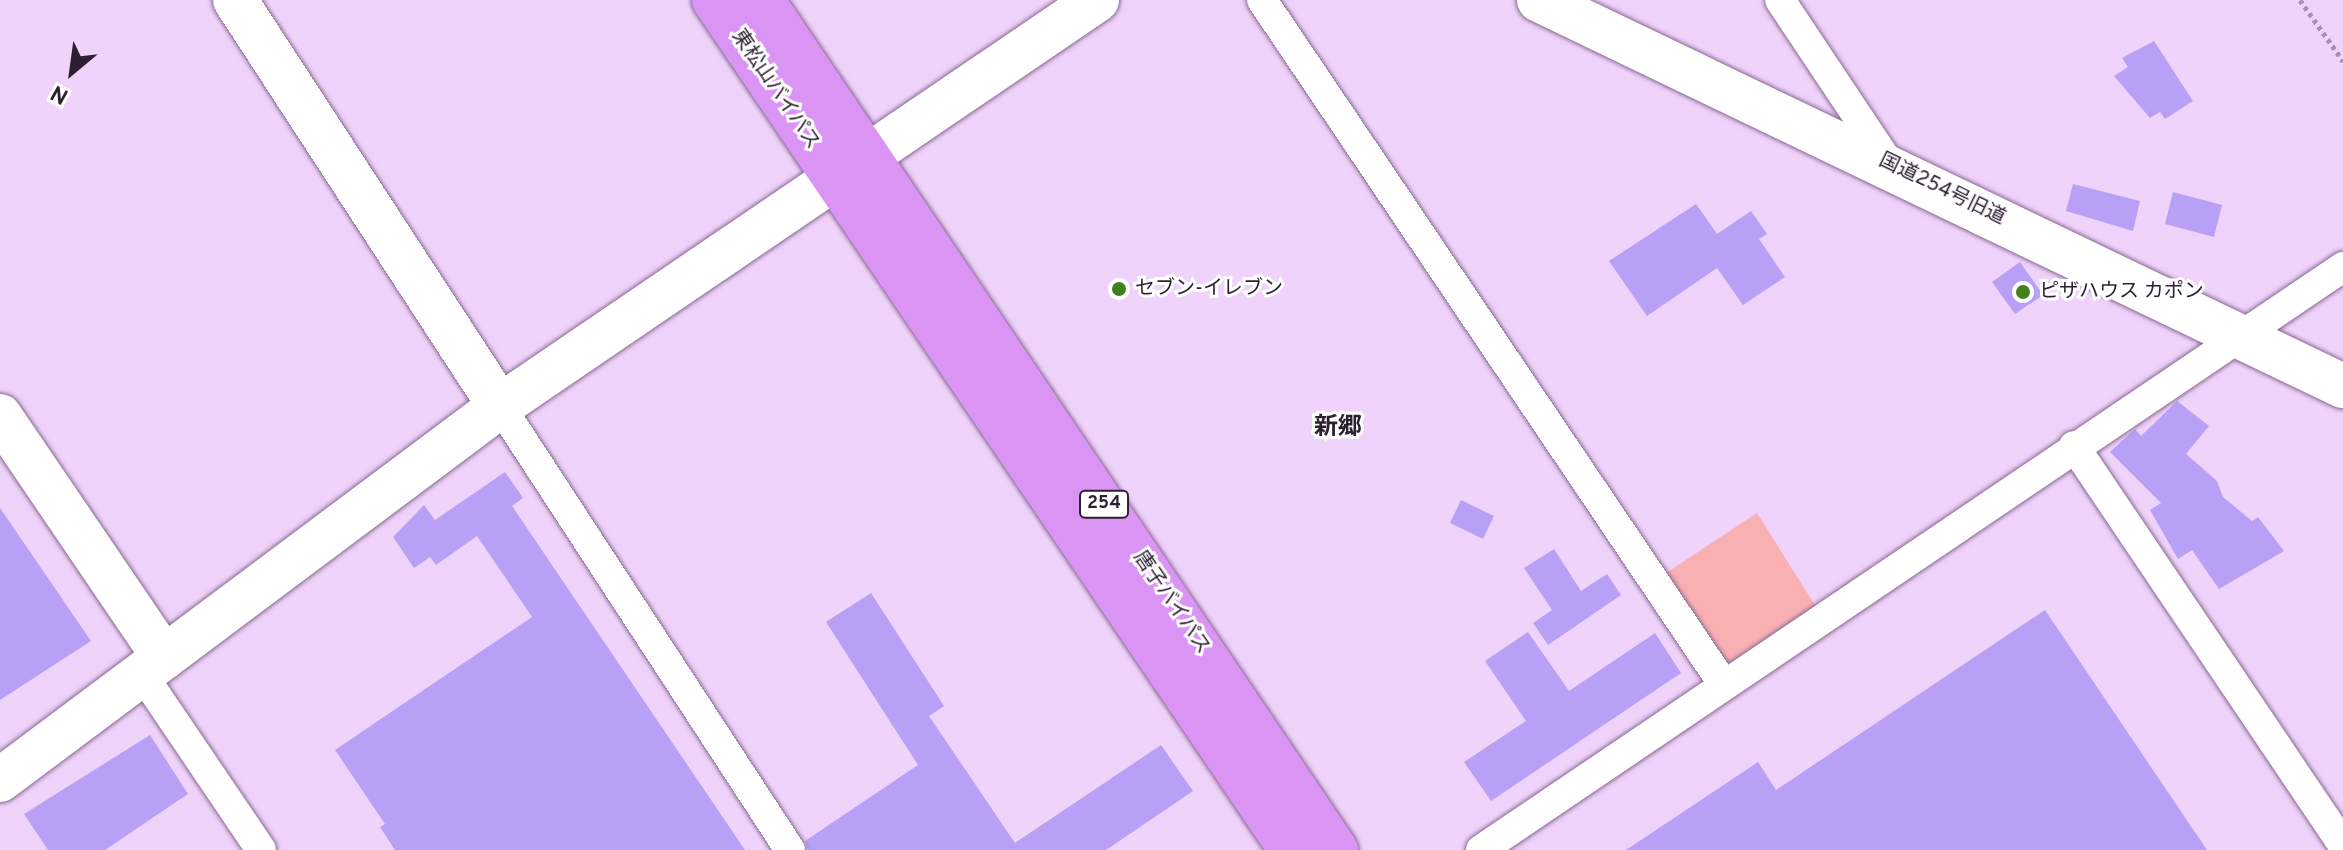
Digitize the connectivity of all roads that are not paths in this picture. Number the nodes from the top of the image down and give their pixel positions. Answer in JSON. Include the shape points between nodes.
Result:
{"nodes":[{"id":1,"x":235,"y":0,"type":"edge"},
{"id":2,"x":714,"y":0,"type":"edge"},
{"id":3,"x":762,"y":0,"type":"edge"},
{"id":4,"x":1097,"y":0,"type":"edge"},
{"id":5,"x":1262,"y":0,"type":"edge"},
{"id":6,"x":1539,"y":0,"type":"edge"},
{"id":7,"x":1780,"y":0,"type":"edge"},
{"id":8,"x":1890,"y":165,"type":"junction"},
{"id":9,"x":852,"y":169,"type":"junction"},
{"id":10,"x":2343,"y":267,"type":"edge"},
{"id":11,"x":2242,"y":337,"type":"junction"},
{"id":12,"x":2343,"y":386,"type":"edge"},
{"id":13,"x":500,"y":406,"type":"junction"},
{"id":14,"x":0,"y":416,"type":"edge"},
{"id":15,"x":2074,"y":446,"type":"junction"},
{"id":16,"x":153,"y":665,"type":"junction"},
{"id":17,"x":1724,"y":685,"type":"junction"},
{"id":18,"x":0,"y":780,"type":"edge"},
{"id":19,"x":2343,"y":845,"type":"edge"},
{"id":20,"x":261,"y":850,"type":"edge"},
{"id":21,"x":790,"y":850,"type":"edge"},
{"id":22,"x":1291,"y":850,"type":"edge"},
{"id":23,"x":1336,"y":850,"type":"edge"},
{"id":24,"x":1481,"y":850,"type":"edge"}],
"edges":[{"from":1,"to":13,"type":"street"},
{"from":2,"to":9,"type":"highway","name":"東松山バイパス","number":"254"},
{"from":3,"to":9,"type":"highway","name":"東松山バイパス","number":"254"},
{"from":4,"to":9,"type":"street"},
{"from":5,"to":17,"type":"street"},
{"from":6,"to":8,"type":"street","name":"国道254号旧道"},
{"from":7,"to":8,"type":"street"},
{"from":8,"to":11,"type":"street","name":"国道254号旧道"},
{"from":9,"to":13,"type":"street"},
{"from":9,"to":22,"type":"highway","name":"唐子バイパス","number":"254"},
{"from":9,"to":23,"type":"highway","name":"唐子バイパス","number":"254"},
{"from":10,"to":11,"type":"street"},
{"from":11,"to":12,"type":"street","name":"国道254号旧道"},
{"from":11,"to":15,"type":"street"},
{"from":13,"to":16,"type":"street"},
{"from":13,"to":21,"type":"street"},
{"from":14,"to":16,"type":"street"},
{"from":15,"to":17,"type":"street"},
{"from":15,"to":19,"type":"street"},
{"from":16,"to":18,"type":"street"},
{"from":16,"to":20,"type":"street"},
{"from":17,"to":24,"type":"street"}]}
